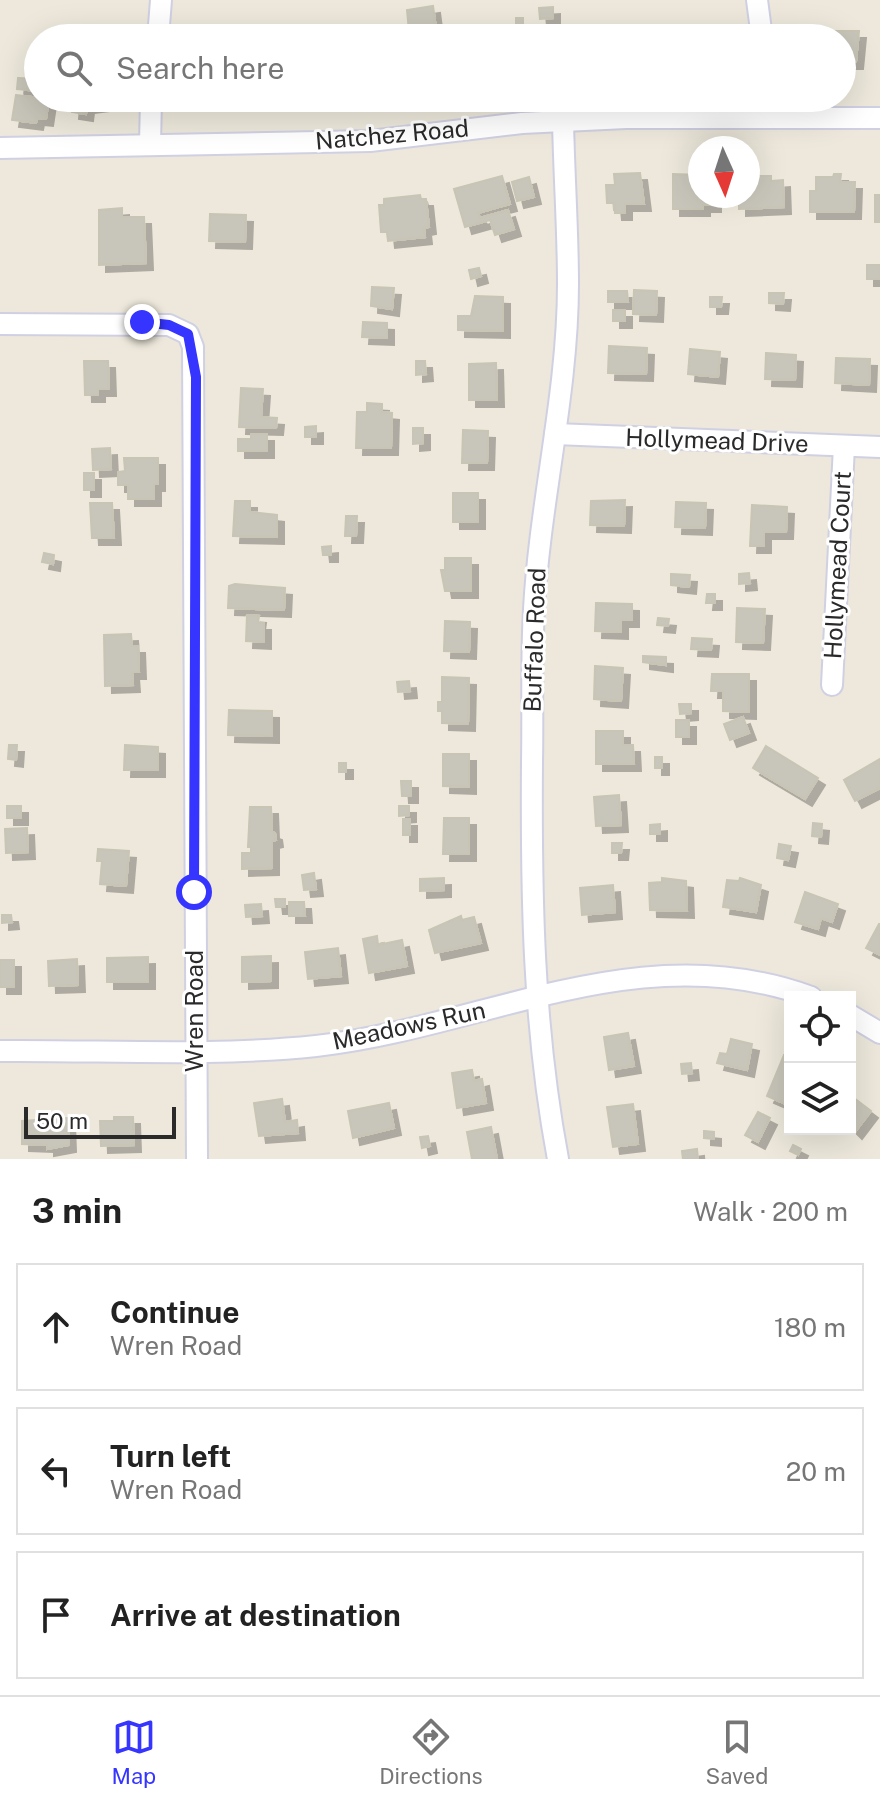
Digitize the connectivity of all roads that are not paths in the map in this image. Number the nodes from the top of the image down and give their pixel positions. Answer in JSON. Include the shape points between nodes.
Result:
{"nodes":[{"id":1,"x":161,"y":0,"type":"edge"},
{"id":2,"x":757,"y":0,"type":"edge"},
{"id":3,"x":159,"y":24,"type":"edge"},
{"id":4,"x":760,"y":24,"type":"edge"},
{"id":5,"x":151,"y":112,"type":"edge"},
{"id":6,"x":698,"y":112,"type":"edge"},
{"id":7,"x":812,"y":112,"type":"edge"},
{"id":8,"x":880,"y":118,"type":"edge"},
{"id":9,"x":563,"y":120,"type":"junction"},
{"id":10,"x":150,"y":144,"type":"junction"},
{"id":11,"x":0,"y":148,"type":"edge"},
{"id":12,"x":0,"y":324,"type":"edge"},
{"id":13,"x":555,"y":434,"type":"junction"},
{"id":14,"x":844,"y":446,"type":"junction"},
{"id":15,"x":880,"y":447,"type":"edge"},
{"id":16,"x":832,"y":685,"type":"dead end"},
{"id":17,"x":789,"y":991,"type":"edge"},
{"id":18,"x":536,"y":998,"type":"junction"},
{"id":19,"x":856,"y":1019,"type":"edge"},
{"id":20,"x":880,"y":1033,"type":"edge"},
{"id":21,"x":194,"y":1050,"type":"junction"},
{"id":22,"x":0,"y":1051,"type":"edge"},
{"id":23,"x":197,"y":1159,"type":"edge"},
{"id":24,"x":558,"y":1159,"type":"edge"}],
"edges":[{"from":1,"to":3,"type":"street"},
{"from":2,"to":4,"type":"street"},
{"from":5,"to":10,"type":"street"},
{"from":6,"to":9,"type":"street","name":"Natchez Road"},
{"from":7,"to":8,"type":"street","name":"Natchez Road"},
{"from":9,"to":10,"type":"street","name":"Natchez Road","via":[[370,141]]},
{"from":9,"to":13,"type":"street","name":"Buffalo Road","via":[[568,284]]},
{"from":10,"to":11,"type":"street","name":"Natchez Road"},
{"from":12,"to":21,"type":"street","name":"Wren Road","via":[[169,325],[188,334],[193,347]]},
{"from":13,"to":14,"type":"street","name":"Hollymead Drive"},
{"from":13,"to":18,"type":"street","name":"Buffalo Road","via":[[534,611]]},
{"from":14,"to":15,"type":"street","name":"Hollymead Drive"},
{"from":14,"to":16,"type":"street","name":"Hollymead Court"},
{"from":17,"to":18,"type":"street","name":"Meadows Run","via":[[738,977],[671,973]]},
{"from":18,"to":21,"type":"street","name":"Meadows Run","via":[[371,1038],[314,1046]]},
{"from":18,"to":24,"type":"street","name":"Buffalo Road"},
{"from":19,"to":20,"type":"street"},
{"from":21,"to":22,"type":"street","name":"Meadows Run"},
{"from":21,"to":23,"type":"street","name":"Wren Road"}]}
